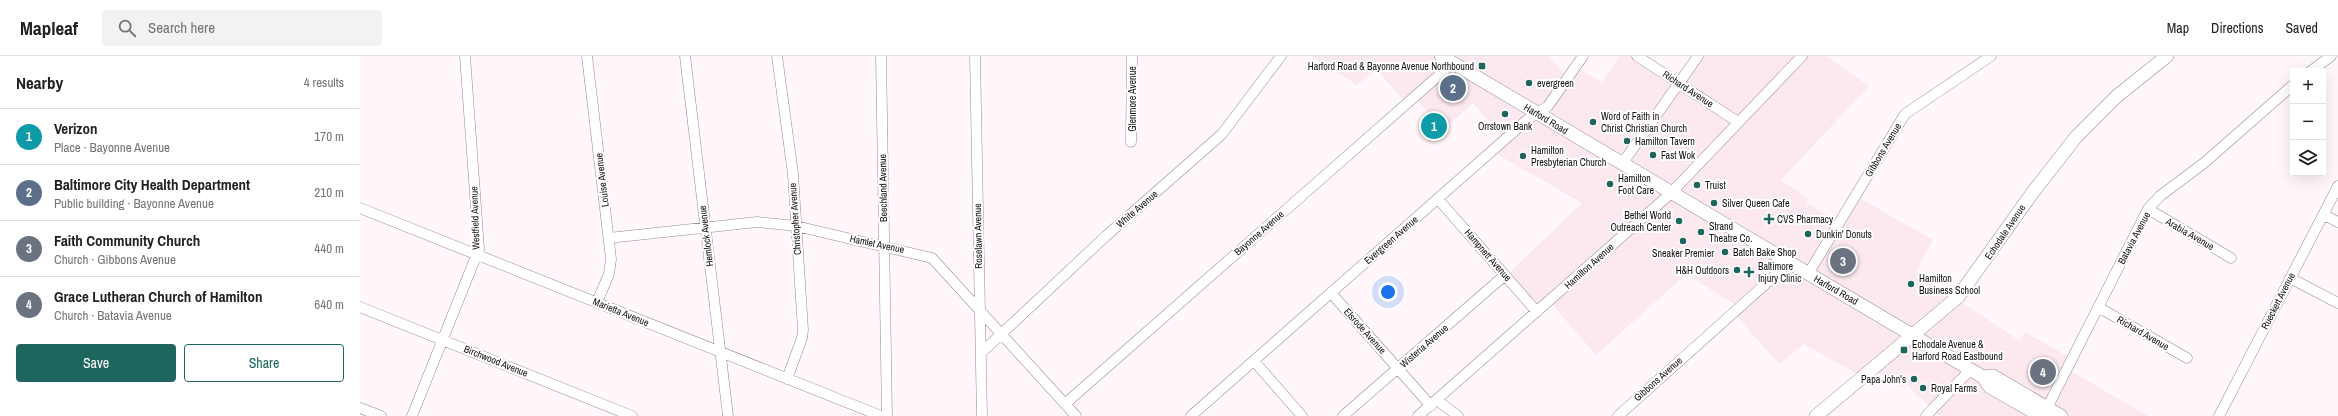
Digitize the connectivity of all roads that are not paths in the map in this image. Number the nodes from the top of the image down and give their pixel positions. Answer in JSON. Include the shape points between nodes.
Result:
{"nodes":[{"id":1,"x":465,"y":56,"type":"edge"},
{"id":2,"x":587,"y":56,"type":"edge"},
{"id":3,"x":685,"y":56,"type":"edge"},
{"id":4,"x":777,"y":56,"type":"edge"},
{"id":5,"x":881,"y":56,"type":"edge"},
{"id":6,"x":975,"y":56,"type":"edge"},
{"id":7,"x":1132,"y":56,"type":"edge"},
{"id":8,"x":1281,"y":56,"type":"edge"},
{"id":9,"x":1441,"y":56,"type":"edge"},
{"id":10,"x":1583,"y":56,"type":"edge"},
{"id":11,"x":1637,"y":56,"type":"edge"},
{"id":12,"x":1698,"y":56,"type":"edge"},
{"id":13,"x":1802,"y":56,"type":"edge"},
{"id":14,"x":1991,"y":56,"type":"edge"},
{"id":15,"x":2167,"y":56,"type":"edge"},
{"id":16,"x":2331,"y":56,"type":"edge"},
{"id":17,"x":1453,"y":63,"type":"junction"},
{"id":18,"x":2315,"y":68,"type":"edge"},
{"id":19,"x":1680,"y":84,"type":"junction"},
{"id":20,"x":2290,"y":88,"type":"edge"},
{"id":21,"x":1537,"y":114,"type":"junction"},
{"id":22,"x":1738,"y":122,"type":"junction"},
{"id":23,"x":1131,"y":142,"type":"dead end"},
{"id":24,"x":1622,"y":164,"type":"junction"},
{"id":25,"x":2338,"y":186,"type":"edge"},
{"id":26,"x":1670,"y":194,"type":"junction"},
{"id":27,"x":1438,"y":198,"type":"junction"},
{"id":28,"x":360,"y":208,"type":"edge"},
{"id":29,"x":2148,"y":209,"type":"junction"},
{"id":30,"x":2324,"y":215,"type":"junction"},
{"id":31,"x":2338,"y":222,"type":"edge"},
{"id":32,"x":705,"y":226,"type":"junction"},
{"id":33,"x":796,"y":226,"type":"junction"},
{"id":34,"x":609,"y":238,"type":"junction"},
{"id":35,"x":884,"y":247,"type":"junction"},
{"id":36,"x":477,"y":256,"type":"junction"},
{"id":37,"x":2231,"y":258,"type":"dead end"},
{"id":38,"x":1789,"y":263,"type":"junction"},
{"id":39,"x":1808,"y":274,"type":"junction"},
{"id":40,"x":1505,"y":275,"type":"junction"},
{"id":41,"x":2290,"y":278,"type":"junction"},
{"id":42,"x":1331,"y":293,"type":"junction"},
{"id":43,"x":597,"y":302,"type":"junction"},
{"id":44,"x":2338,"y":303,"type":"edge"},
{"id":45,"x":360,"y":307,"type":"edge"},
{"id":46,"x":2098,"y":307,"type":"junction"},
{"id":47,"x":980,"y":308,"type":"junction"},
{"id":48,"x":1537,"y":312,"type":"junction"},
{"id":49,"x":1002,"y":333,"type":"junction"},
{"id":50,"x":1912,"y":335,"type":"junction"},
{"id":51,"x":442,"y":339,"type":"junction"},
{"id":52,"x":720,"y":352,"type":"junction"},
{"id":53,"x":981,"y":353,"type":"junction"},
{"id":54,"x":2187,"y":358,"type":"dead end"},
{"id":55,"x":1254,"y":361,"type":"junction"},
{"id":56,"x":1398,"y":368,"type":"junction"},
{"id":57,"x":1971,"y":370,"type":"junction"},
{"id":58,"x":787,"y":379,"type":"junction"},
{"id":59,"x":1066,"y":403,"type":"junction"},
{"id":60,"x":1434,"y":403,"type":"junction"},
{"id":61,"x":360,"y":408,"type":"edge"},
{"id":62,"x":2044,"y":413,"type":"edge"},
{"id":63,"x":381,"y":416,"type":"edge"},
{"id":64,"x":412,"y":416,"type":"edge"},
{"id":65,"x":632,"y":416,"type":"edge"},
{"id":66,"x":728,"y":416,"type":"edge"},
{"id":67,"x":881,"y":416,"type":"edge"},
{"id":68,"x":887,"y":416,"type":"edge"},
{"id":69,"x":982,"y":416,"type":"edge"},
{"id":70,"x":1076,"y":416,"type":"edge"},
{"id":71,"x":1191,"y":416,"type":"edge"},
{"id":72,"x":1302,"y":416,"type":"edge"},
{"id":73,"x":1343,"y":416,"type":"edge"},
{"id":74,"x":1418,"y":416,"type":"edge"},
{"id":75,"x":1458,"y":416,"type":"edge"},
{"id":76,"x":1618,"y":416,"type":"edge"},
{"id":77,"x":1816,"y":416,"type":"edge"},
{"id":78,"x":1926,"y":416,"type":"edge"},
{"id":79,"x":2060,"y":416,"type":"edge"},
{"id":80,"x":2219,"y":416,"type":"edge"}],
"edges":[{"from":1,"to":36,"type":"street","name":"Westfield Avenue","via":[[479,249]]},
{"from":2,"to":34,"type":"street","name":"Louise Avenue"},
{"from":3,"to":32,"type":"street","name":"Hemlock Avenue"},
{"from":4,"to":33,"type":"street","name":"Christopher Avenue"},
{"from":5,"to":35,"type":"street","name":"Beechland Avenue"},
{"from":6,"to":47,"type":"street","name":"Roselawn Avenue"},
{"from":7,"to":23,"type":"street","name":"Glenmore Avenue"},
{"from":8,"to":49,"type":"street","name":"White Avenue","via":[[1222,134],[1106,236]]},
{"from":9,"to":17,"type":"main road","name":"Harford Road"},
{"from":10,"to":21,"type":"street","name":"Evergreen Avenue","via":[[1548,106]]},
{"from":11,"to":19,"type":"street","name":"Richard Avenue"},
{"from":12,"to":19,"type":"street"},
{"from":13,"to":22,"type":"street","name":"Hamilton Avenue"},
{"from":14,"to":39,"type":"street","name":"Gibbons Avenue","via":[[1905,114]]},
{"from":15,"to":50,"type":"main road","name":"Echodale Avenue","via":[[2131,83],[2088,124],[2046,174],[1958,297]]},
{"from":16,"to":18,"type":"street"},
{"from":17,"to":21,"type":"main road","name":"Harford Road"},
{"from":17,"to":59,"type":"street","name":"Bayonne Avenue"},
{"from":19,"to":22,"type":"street","name":"Richard Avenue"},
{"from":19,"to":24,"type":"street"},
{"from":20,"to":29,"type":"street","name":"Batavia Avenue","via":[[2204,163],[2160,196]]},
{"from":21,"to":24,"type":"main road","name":"Harford Road"},
{"from":21,"to":27,"type":"street","name":"Evergreen Avenue"},
{"from":22,"to":26,"type":"street","name":"Hamilton Avenue"},
{"from":24,"to":26,"type":"main road","name":"Harford Road"},
{"from":25,"to":30,"type":"street","name":"Rueckert Avenue"},
{"from":26,"to":38,"type":"main road","name":"Harford Road"},
{"from":26,"to":48,"type":"street","name":"Hamilton Avenue"},
{"from":27,"to":40,"type":"street","name":"Hampnett Avenue"},
{"from":27,"to":42,"type":"street","name":"Evergreen Avenue"},
{"from":28,"to":36,"type":"street","name":"Marietta Avenue"},
{"from":29,"to":37,"type":"street","name":"Arabia Avenue"},
{"from":29,"to":46,"type":"street","name":"Batavia Avenue"},
{"from":30,"to":31,"type":"street"},
{"from":30,"to":41,"type":"street","name":"Rueckert Avenue"},
{"from":32,"to":33,"type":"street","name":"Hamlet Avenue","via":[[748,222]]},
{"from":32,"to":34,"type":"street","name":"Hamlet Avenue"},
{"from":32,"to":52,"type":"street","name":"Hemlock Avenue"},
{"from":33,"to":35,"type":"street","name":"Hamlet Avenue"},
{"from":33,"to":58,"type":"street","name":"Christopher Avenue","via":[[803,330]]},
{"from":34,"to":43,"type":"street","name":"Louise Avenue","via":[[610,267]]},
{"from":35,"to":47,"type":"street","name":"Hamlet Avenue","via":[[932,258]]},
{"from":35,"to":68,"type":"street","name":"Beechland Avenue"},
{"from":36,"to":43,"type":"street","name":"Marietta Avenue"},
{"from":36,"to":51,"type":"street","name":"Westfield Avenue"},
{"from":38,"to":39,"type":"main road","name":"Harford Road"},
{"from":38,"to":76,"type":"street","name":"Gibbons Avenue"},
{"from":39,"to":50,"type":"main road","name":"Harford Road"},
{"from":40,"to":48,"type":"street","name":"Hampnett Avenue"},
{"from":40,"to":56,"type":"street","name":"Wisteria Avenue"},
{"from":41,"to":44,"type":"street"},
{"from":41,"to":80,"type":"street","name":"Rueckert Avenue"},
{"from":42,"to":55,"type":"street","name":"Evergreen Avenue"},
{"from":42,"to":56,"type":"street","name":"Elsrode Avenue"},
{"from":43,"to":52,"type":"street","name":"Marietta Avenue"},
{"from":45,"to":51,"type":"street","name":"Birchwood Avenue"},
{"from":46,"to":54,"type":"street","name":"Richard Avenue"},
{"from":46,"to":62,"type":"street","name":"Batavia Avenue"},
{"from":47,"to":49,"type":"street","name":"Hamlet Avenue"},
{"from":47,"to":53,"type":"street","name":"Roselawn Avenue"},
{"from":48,"to":60,"type":"street","name":"Hamilton Avenue"},
{"from":49,"to":53,"type":"street","name":"White Avenue"},
{"from":49,"to":59,"type":"street","name":"Hamlet Avenue"},
{"from":50,"to":57,"type":"main road","name":"Harford Road"},
{"from":50,"to":77,"type":"main road","name":"Echodale Avenue"},
{"from":51,"to":64,"type":"street","name":"Westfield Avenue"},
{"from":51,"to":65,"type":"street","name":"Birchwood Avenue"},
{"from":52,"to":58,"type":"street","name":"Marietta Avenue"},
{"from":52,"to":66,"type":"street","name":"Hemlock Avenue"},
{"from":53,"to":69,"type":"street","name":"Roselawn Avenue"},
{"from":55,"to":71,"type":"street","name":"Evergreen Avenue"},
{"from":55,"to":72,"type":"street"},
{"from":56,"to":60,"type":"street","name":"Elsrode Avenue"},
{"from":56,"to":73,"type":"street","name":"Wisteria Avenue"},
{"from":57,"to":62,"type":"main road","name":"Harford Road","via":[[1983,377],[1990,387]]},
{"from":57,"to":78,"type":"street"},
{"from":58,"to":67,"type":"street","name":"Marietta Avenue"},
{"from":59,"to":70,"type":"street","name":"Hamlet Avenue"},
{"from":60,"to":74,"type":"street","name":"Hamilton Avenue"},
{"from":60,"to":75,"type":"street","name":"Elsrode Avenue"},
{"from":61,"to":63,"type":"street"},
{"from":62,"to":79,"type":"main road","name":"Harford Road"}]}
